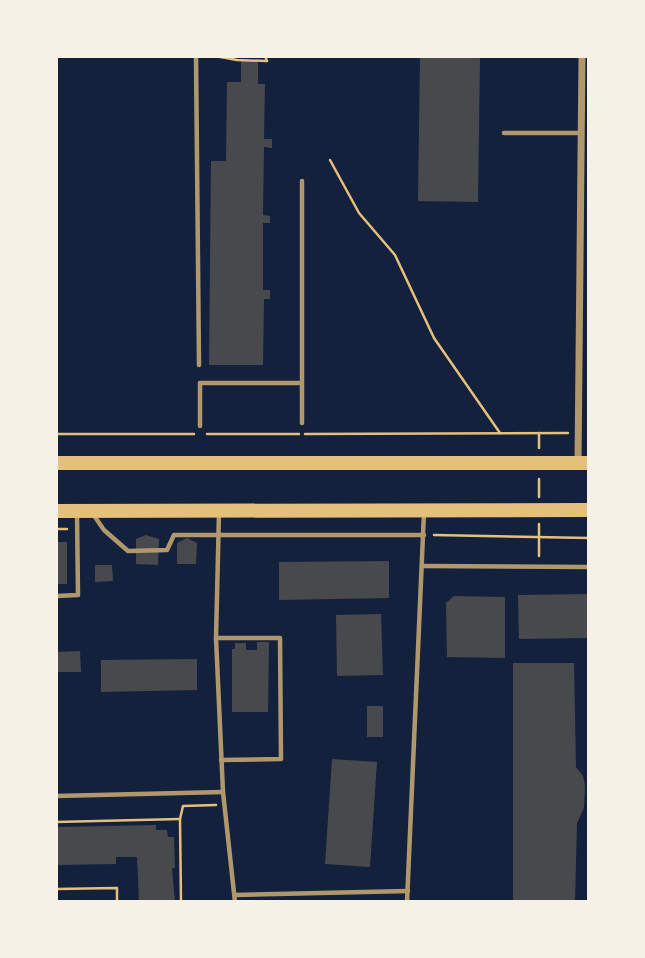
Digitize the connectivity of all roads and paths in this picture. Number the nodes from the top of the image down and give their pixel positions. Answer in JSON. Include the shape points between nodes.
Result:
{"nodes":[{"id":1,"x":196,"y":56,"type":"edge"},
{"id":2,"x":215,"y":56,"type":"edge"},
{"id":3,"x":265,"y":56,"type":"edge"},
{"id":4,"x":582,"y":56,"type":"edge"},
{"id":5,"x":504,"y":133,"type":"dead end"},
{"id":6,"x":581,"y":133,"type":"junction"},
{"id":7,"x":330,"y":160,"type":"dead end"},
{"id":8,"x":302,"y":181,"type":"dead end"},
{"id":9,"x":199,"y":365,"type":"dead end"},
{"id":10,"x":302,"y":383,"type":"junction"},
{"id":11,"x":302,"y":423,"type":"dead end"},
{"id":12,"x":200,"y":426,"type":"dead end"},
{"id":13,"x":500,"y":433,"type":"junction"},
{"id":14,"x":579,"y":433,"type":"junction"},
{"id":15,"x":56,"y":434,"type":"edge"},
{"id":16,"x":56,"y":463,"type":"edge"},
{"id":17,"x":583,"y":463,"type":"edge"},
{"id":18,"x":589,"y":510,"type":"edge"},
{"id":19,"x":56,"y":511,"type":"edge"},
{"id":20,"x":84,"y":511,"type":"junction"},
{"id":21,"x":219,"y":511,"type":"junction"},
{"id":22,"x":424,"y":511,"type":"junction"},
{"id":23,"x":424,"y":535,"type":"junction"},
{"id":24,"x":219,"y":536,"type":"junction"},
{"id":25,"x":589,"y":538,"type":"edge"},
{"id":26,"x":423,"y":566,"type":"junction"},
{"id":27,"x":589,"y":567,"type":"edge"},
{"id":28,"x":56,"y":596,"type":"edge"},
{"id":29,"x":216,"y":638,"type":"junction"},
{"id":30,"x":221,"y":760,"type":"junction"},
{"id":31,"x":223,"y":792,"type":"junction"},
{"id":32,"x":56,"y":796,"type":"edge"},
{"id":33,"x":222,"y":805,"type":"dead end"},
{"id":34,"x":180,"y":819,"type":"junction"},
{"id":35,"x":56,"y":822,"type":"edge"},
{"id":36,"x":56,"y":889,"type":"edge"},
{"id":37,"x":408,"y":891,"type":"junction"},
{"id":38,"x":235,"y":895,"type":"junction"},
{"id":39,"x":117,"y":902,"type":"edge"},
{"id":40,"x":181,"y":902,"type":"edge"},
{"id":41,"x":235,"y":902,"type":"edge"},
{"id":42,"x":407,"y":902,"type":"edge"}],
"edges":[{"from":1,"to":9,"type":"lane"},
{"from":2,"to":3,"type":"path","via":[[267,61]]},
{"from":4,"to":6,"type":"street"},
{"from":5,"to":6,"type":"lane"},
{"from":6,"to":14,"type":"street"},
{"from":7,"to":13,"type":"path","via":[[359,213],[395,255],[434,338]]},
{"from":8,"to":10,"type":"lane"},
{"from":10,"to":11,"type":"lane"},
{"from":10,"to":12,"type":"lane","via":[[200,383]]},
{"from":13,"to":14,"type":"path"},
{"from":13,"to":15,"type":"path"},
{"from":14,"to":17,"type":"street"},
{"from":16,"to":17,"type":"main road"},
{"from":18,"to":22,"type":"main road"},
{"from":19,"to":20,"type":"main road"},
{"from":20,"to":21,"type":"main road"},
{"from":20,"to":24,"type":"lane","via":[[128,551],[167,550],[174,535]]},
{"from":20,"to":28,"type":"lane","via":[[78,595]]},
{"from":21,"to":22,"type":"main road"},
{"from":21,"to":24,"type":"lane"},
{"from":22,"to":23,"type":"lane"},
{"from":23,"to":24,"type":"lane"},
{"from":23,"to":25,"type":"path"},
{"from":23,"to":26,"type":"lane"},
{"from":24,"to":29,"type":"lane"},
{"from":26,"to":27,"type":"lane"},
{"from":26,"to":37,"type":"lane"},
{"from":29,"to":30,"type":"lane"},
{"from":29,"to":30,"type":"lane","via":[[280,638],[281,759]]},
{"from":30,"to":31,"type":"lane"},
{"from":31,"to":32,"type":"lane"},
{"from":31,"to":38,"type":"lane"},
{"from":33,"to":34,"type":"path","via":[[183,806]]},
{"from":34,"to":35,"type":"path"},
{"from":34,"to":40,"type":"path"},
{"from":36,"to":39,"type":"path","via":[[117,888]]},
{"from":37,"to":38,"type":"lane"},
{"from":37,"to":42,"type":"lane"},
{"from":38,"to":41,"type":"lane"}]}
